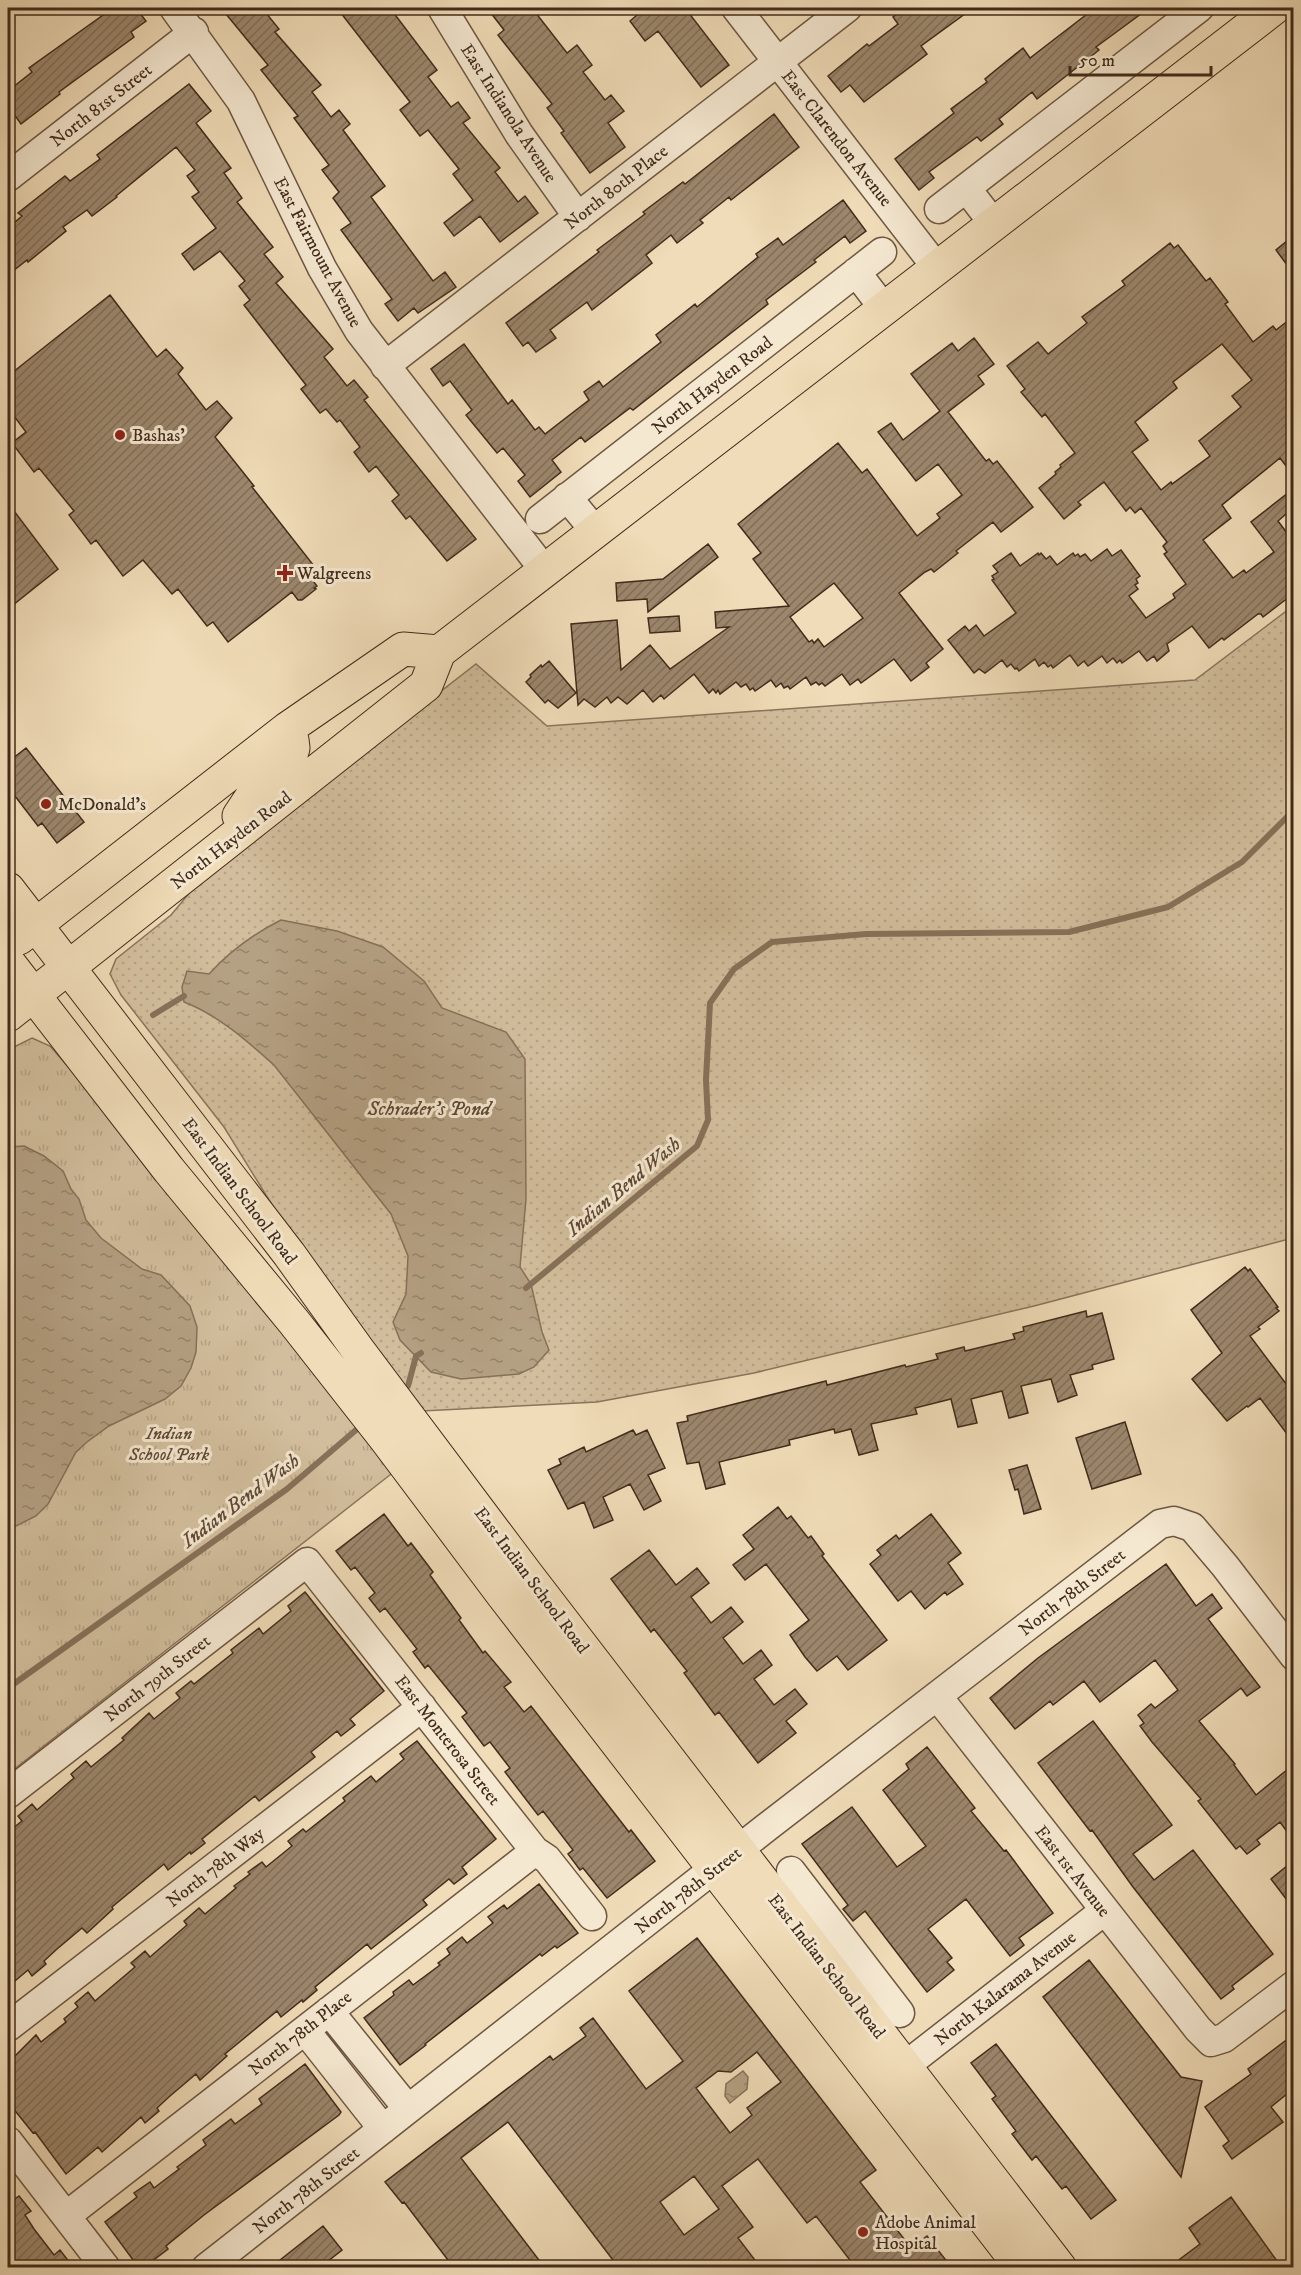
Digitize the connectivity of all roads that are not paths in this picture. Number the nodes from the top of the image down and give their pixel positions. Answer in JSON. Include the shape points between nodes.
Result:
{"nodes":[{"id":1,"x":174,"y":8,"type":"edge"},
{"id":2,"x":442,"y":8,"type":"edge"},
{"id":3,"x":736,"y":8,"type":"edge"},
{"id":4,"x":847,"y":8,"type":"edge"},
{"id":5,"x":1199,"y":8,"type":"edge"},
{"id":6,"x":1274,"y":8,"type":"edge"},
{"id":7,"x":194,"y":32,"type":"junction"},
{"id":8,"x":778,"y":62,"type":"junction"},
{"id":9,"x":12,"y":165,"type":"edge"},
{"id":10,"x":966,"y":188,"type":"junction"},
{"id":11,"x":939,"y":209,"type":"dead end"},
{"id":12,"x":578,"y":217,"type":"junction"},
{"id":13,"x":994,"y":224,"type":"junction"},
{"id":14,"x":882,"y":252,"type":"dead end"},
{"id":15,"x":937,"y":268,"type":"junction"},
{"id":16,"x":856,"y":272,"type":"junction"},
{"id":17,"x":885,"y":310,"type":"junction"},
{"id":18,"x":385,"y":366,"type":"junction"},
{"id":19,"x":567,"y":497,"type":"junction"},
{"id":20,"x":540,"y":519,"type":"dead end"},
{"id":21,"x":596,"y":532,"type":"junction"},
{"id":22,"x":545,"y":571,"type":"junction"},
{"id":23,"x":439,"y":652,"type":"junction"},
{"id":24,"x":287,"y":729,"type":"junction"},
{"id":25,"x":211,"y":856,"type":"junction"},
{"id":26,"x":8,"y":889,"type":"edge"},
{"id":27,"x":35,"y":925,"type":"junction"},
{"id":28,"x":8,"y":947,"type":"edge"},
{"id":29,"x":8,"y":962,"type":"edge"},
{"id":30,"x":68,"y":967,"type":"junction"},
{"id":31,"x":33,"y":995,"type":"junction"},
{"id":32,"x":8,"y":1016,"type":"edge"},
{"id":33,"x":398,"y":1429,"type":"junction"},
{"id":34,"x":307,"y":1562,"type":"joint"},
{"id":35,"x":1293,"y":1656,"type":"edge"},
{"id":36,"x":938,"y":1697,"type":"junction"},
{"id":37,"x":422,"y":1707,"type":"junction"},
{"id":38,"x":8,"y":1794,"type":"edge"},
{"id":39,"x":535,"y":1851,"type":"junction"},
{"id":40,"x":727,"y":1859,"type":"junction"},
{"id":41,"x":791,"y":1871,"type":"dead end"},
{"id":42,"x":1104,"y":1911,"type":"junction"},
{"id":43,"x":592,"y":1916,"type":"dead end"},
{"id":44,"x":815,"y":1926,"type":"junction"},
{"id":45,"x":1293,"y":1985,"type":"edge"},
{"id":46,"x":329,"y":2011,"type":"junction"},
{"id":47,"x":8,"y":2027,"type":"edge"},
{"id":48,"x":305,"y":2030,"type":"junction"},
{"id":49,"x":905,"y":2066,"type":"junction"},
{"id":50,"x":408,"y":2109,"type":"junction"},
{"id":51,"x":383,"y":2129,"type":"junction"},
{"id":52,"x":8,"y":2141,"type":"edge"},
{"id":53,"x":66,"y":2216,"type":"junction"},
{"id":54,"x":106,"y":2268,"type":"edge"},
{"id":55,"x":207,"y":2268,"type":"edge"},
{"id":56,"x":1022,"y":2268,"type":"edge"},
{"id":57,"x":1060,"y":2268,"type":"edge"}],
"edges":[{"from":1,"to":7,"type":"street","name":"East Fairmount Avenue"},
{"from":2,"to":12,"type":"street","name":"East Indianola Avenue","via":[[519,134]]},
{"from":3,"to":8,"type":"street","name":"East Clarendon Avenue"},
{"from":4,"to":8,"type":"street","name":"North 80th Place"},
{"from":5,"to":10,"type":"street"},
{"from":6,"to":13,"type":"main road"},
{"from":7,"to":9,"type":"street","name":"North 81st Street"},
{"from":7,"to":18,"type":"street","name":"East Fairmount Avenue","via":[[241,101],[322,268]]},
{"from":8,"to":12,"type":"street","name":"North 80th Place"},
{"from":8,"to":15,"type":"street","name":"East Clarendon Avenue"},
{"from":10,"to":11,"type":"street"},
{"from":10,"to":13,"type":"street"},
{"from":12,"to":18,"type":"street","name":"North 80th Place"},
{"from":13,"to":15,"type":"main road"},
{"from":14,"to":16,"type":"street","name":"North Hayden Road"},
{"from":15,"to":17,"type":"main road"},
{"from":16,"to":17,"type":"street"},
{"from":16,"to":19,"type":"street","name":"North Hayden Road"},
{"from":17,"to":21,"type":"main road"},
{"from":18,"to":22,"type":"street","name":"East Fairmount Avenue"},
{"from":19,"to":20,"type":"street","name":"North Hayden Road"},
{"from":19,"to":21,"type":"street"},
{"from":21,"to":22,"type":"main road"},
{"from":22,"to":23,"type":"main road"},
{"from":23,"to":24,"type":"main road","via":[[403,649]]},
{"from":23,"to":25,"type":"main road","name":"North Hayden Road","via":[[426,684]]},
{"from":24,"to":25,"type":"main road","via":[[293,748],[290,758],[252,798]]},
{"from":24,"to":27,"type":"main road"},
{"from":25,"to":30,"type":"main road","name":"North Hayden Road"},
{"from":26,"to":27,"type":"main road","name":"East Indian School Road"},
{"from":27,"to":28,"type":"main road"},
{"from":27,"to":30,"type":"main road","name":"East Indian School Road"},
{"from":29,"to":31,"type":"main road","name":"East Indian School Road"},
{"from":30,"to":31,"type":"main road","name":"North Hayden Road"},
{"from":30,"to":33,"type":"main road","name":"East Indian School Road","via":[[284,1247],[358,1350]]},
{"from":31,"to":32,"type":"main road","name":"North Hayden Road"},
{"from":31,"to":33,"type":"main road","name":"East Indian School Road","via":[[332,1370]]},
{"from":33,"to":40,"type":"main road","name":"East Indian School Road","via":[[527,1575]]},
{"from":34,"to":37,"type":"street","name":"East Monterosa Street"},
{"from":34,"to":38,"type":"street","name":"North 79th Street"},
{"from":35,"to":36,"type":"street","name":"North 78th Street","via":[[1205,1540],[1192,1527],[1174,1521],[1160,1524]]},
{"from":36,"to":40,"type":"street","name":"North 78th Street"},
{"from":36,"to":42,"type":"street","name":"East 1st Avenue"},
{"from":37,"to":39,"type":"street","name":"East Monterosa Street"},
{"from":37,"to":47,"type":"street","name":"North 78th Way"},
{"from":39,"to":43,"type":"street","name":"East Monterosa Street","via":[[547,1859]]},
{"from":39,"to":46,"type":"street","name":"North 78th Place"},
{"from":40,"to":44,"type":"main road","name":"East Indian School Road"},
{"from":40,"to":50,"type":"street","name":"North 78th Street"},
{"from":40,"to":56,"type":"main road","name":"East Indian School Road"},
{"from":41,"to":44,"type":"street"},
{"from":42,"to":45,"type":"street","name":"East 1st Avenue","via":[[1211,2042],[1224,2038]]},
{"from":42,"to":49,"type":"street","name":"North Kalarama Avenue"},
{"from":44,"to":49,"type":"main road","name":"East Indian School Road","via":[[885,2008]]},
{"from":46,"to":48,"type":"street","name":"North 78th Place"},
{"from":46,"to":50,"type":"street"},
{"from":48,"to":51,"type":"street"},
{"from":48,"to":53,"type":"street","name":"North 78th Place"},
{"from":49,"to":57,"type":"main road","name":"East Indian School Road"},
{"from":50,"to":51,"type":"street","name":"North 78th Street"},
{"from":51,"to":55,"type":"street","name":"North 78th Street"},
{"from":52,"to":53,"type":"street"},
{"from":53,"to":54,"type":"street"}]}
